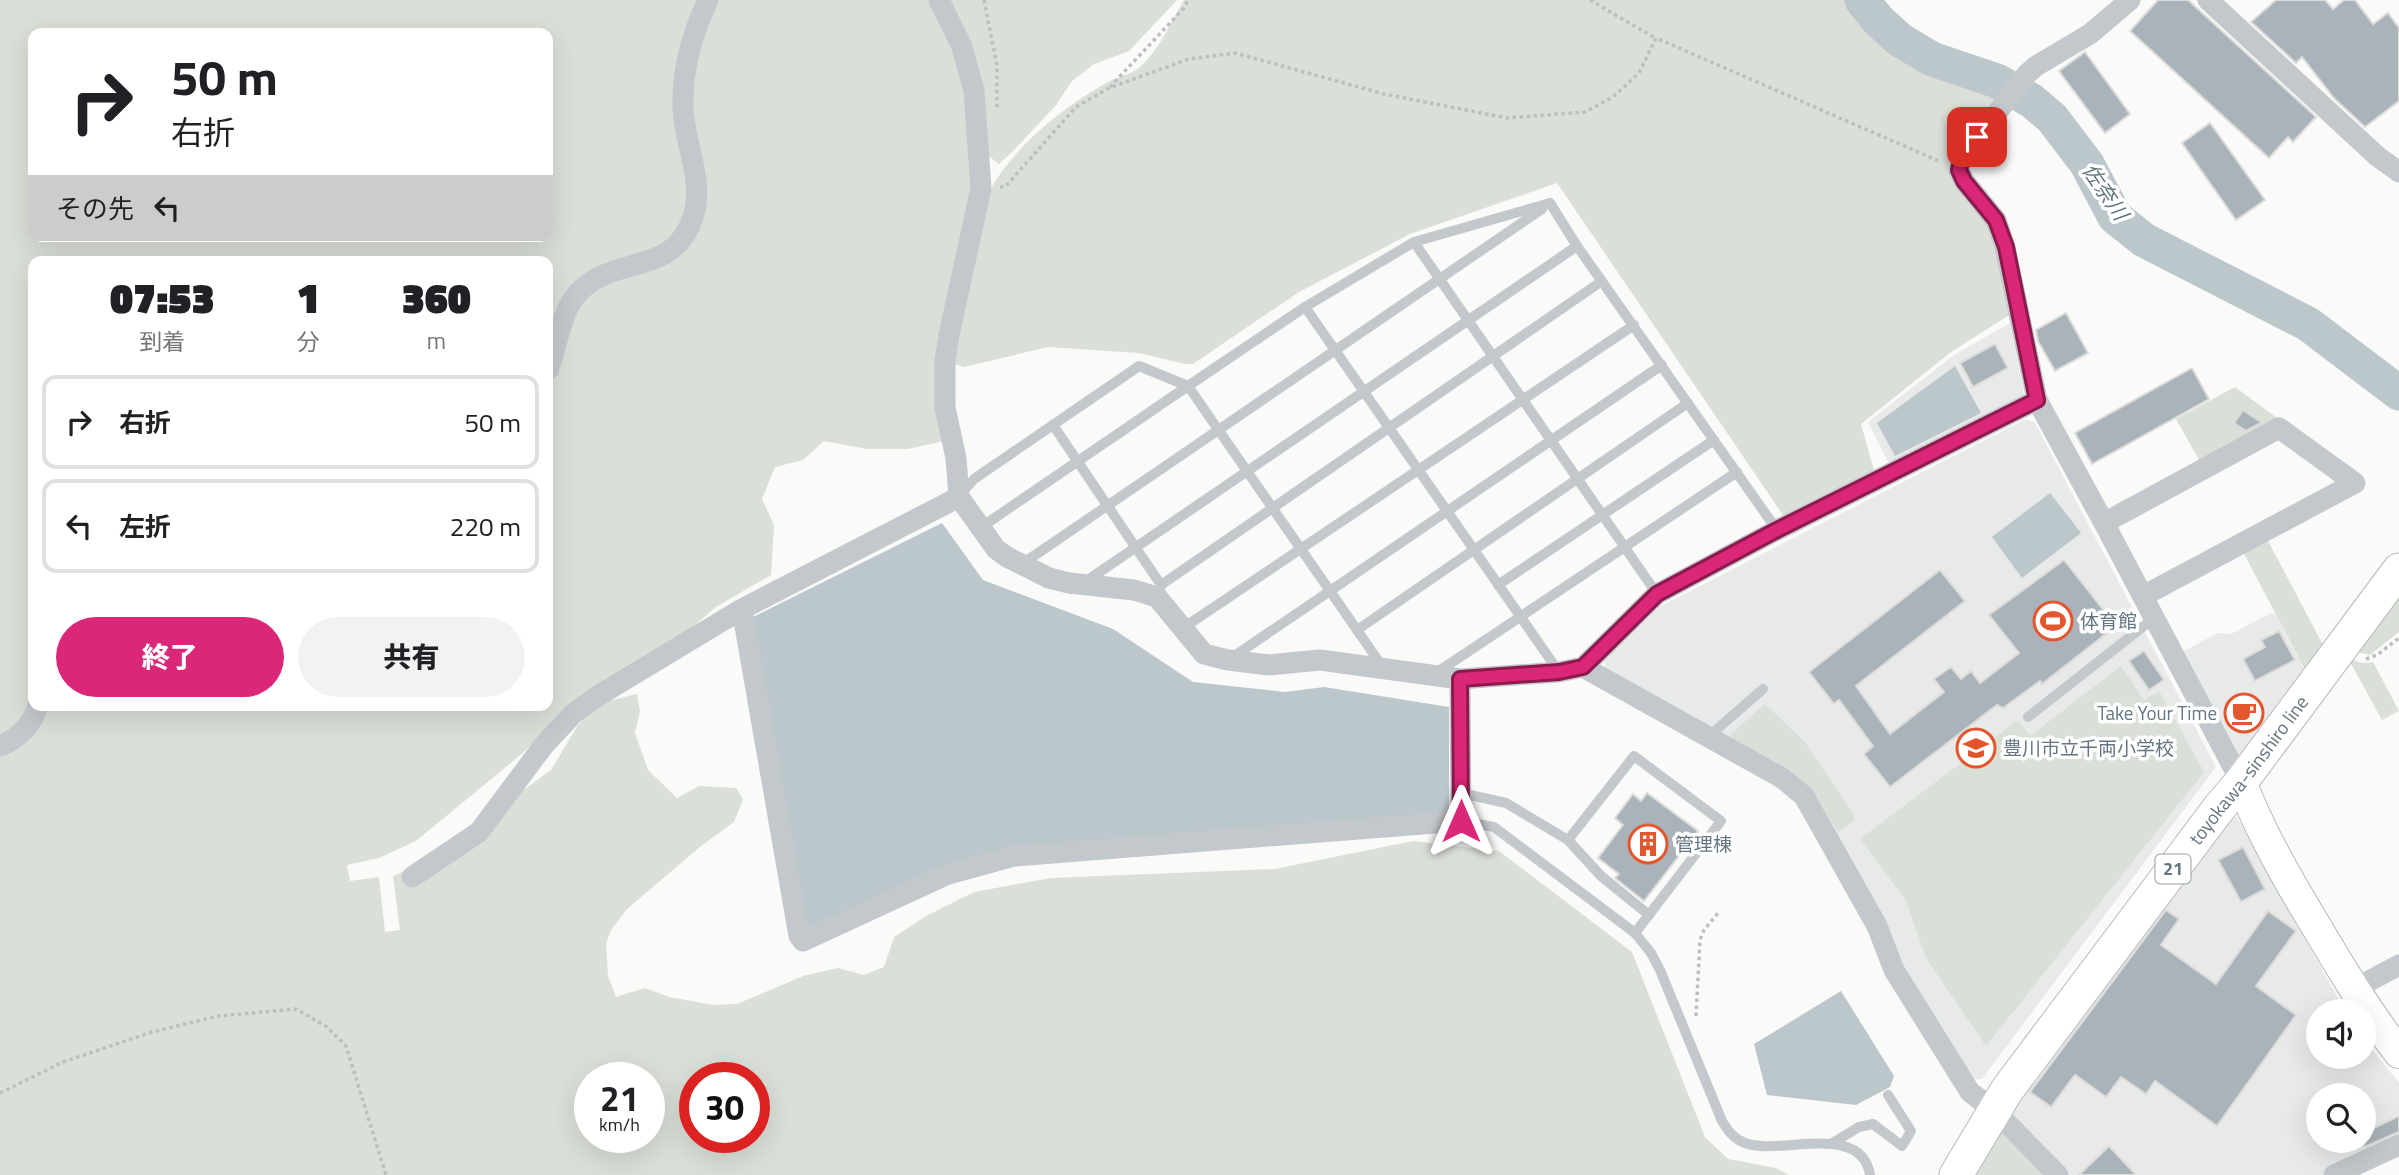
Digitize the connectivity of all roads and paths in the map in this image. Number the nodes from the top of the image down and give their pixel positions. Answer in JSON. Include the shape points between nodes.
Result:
{"nodes":[{"id":1,"x":708,"y":0,"type":"edge"},
{"id":2,"x":939,"y":0,"type":"edge"},
{"id":3,"x":1188,"y":0,"type":"edge"},
{"id":4,"x":1590,"y":0,"type":"edge"},
{"id":5,"x":2130,"y":0,"type":"edge"},
{"id":6,"x":2208,"y":0,"type":"edge"},
{"id":7,"x":1656,"y":38,"type":"junction"},
{"id":8,"x":1109,"y":88,"type":"junction"},
{"id":9,"x":1959,"y":170,"type":"junction"},
{"id":10,"x":2399,"y":172,"type":"edge"},
{"id":11,"x":981,"y":187,"type":"junction"},
{"id":12,"x":1550,"y":203,"type":"junction"},
{"id":13,"x":1414,"y":242,"type":"junction"},
{"id":14,"x":1577,"y":246,"type":"junction"},
{"id":15,"x":1440,"y":280,"type":"junction"},
{"id":16,"x":1602,"y":281,"type":"junction"},
{"id":17,"x":1305,"y":307,"type":"junction"},
{"id":18,"x":1468,"y":320,"type":"junction"},
{"id":19,"x":1634,"y":325,"type":"junction"},
{"id":20,"x":1335,"y":351,"type":"junction"},
{"id":21,"x":553,"y":354,"type":"edge"},
{"id":22,"x":1493,"y":357,"type":"junction"},
{"id":23,"x":1662,"y":365,"type":"junction"},
{"id":24,"x":1188,"y":386,"type":"junction"},
{"id":25,"x":1364,"y":391,"type":"junction"},
{"id":26,"x":1522,"y":400,"type":"junction"},
{"id":27,"x":2037,"y":400,"type":"junction"},
{"id":28,"x":1688,"y":403,"type":"junction"},
{"id":29,"x":1053,"y":425,"type":"junction"},
{"id":30,"x":1389,"y":428,"type":"junction"},
{"id":31,"x":1218,"y":429,"type":"junction"},
{"id":32,"x":1551,"y":440,"type":"junction"},
{"id":33,"x":1714,"y":440,"type":"junction"},
{"id":34,"x":1077,"y":461,"type":"junction"},
{"id":35,"x":1418,"y":470,"type":"junction"},
{"id":36,"x":1247,"y":471,"type":"junction"},
{"id":37,"x":1737,"y":472,"type":"junction"},
{"id":38,"x":1577,"y":479,"type":"junction"},
{"id":39,"x":958,"y":497,"type":"junction"},
{"id":40,"x":1107,"y":506,"type":"junction"},
{"id":41,"x":1272,"y":508,"type":"junction"},
{"id":42,"x":1447,"y":511,"type":"junction"},
{"id":43,"x":1602,"y":515,"type":"junction"},
{"id":44,"x":2104,"y":523,"type":"junction"},
{"id":45,"x":980,"y":528,"type":"junction"},
{"id":46,"x":1777,"y":530,"type":"junction"},
{"id":47,"x":1135,"y":547,"type":"junction"},
{"id":48,"x":1624,"y":548,"type":"junction"},
{"id":49,"x":1301,"y":549,"type":"junction"},
{"id":50,"x":1474,"y":550,"type":"junction"},
{"id":51,"x":1022,"y":564,"type":"junction"},
{"id":52,"x":2399,"y":570,"type":"edge"},
{"id":53,"x":1082,"y":584,"type":"junction"},
{"id":54,"x":1498,"y":585,"type":"junction"},
{"id":55,"x":1159,"y":591,"type":"junction"},
{"id":56,"x":1330,"y":591,"type":"junction"},
{"id":57,"x":1657,"y":594,"type":"junction"},
{"id":58,"x":2143,"y":596,"type":"junction"},
{"id":59,"x":742,"y":609,"type":"junction"},
{"id":60,"x":1520,"y":617,"type":"junction"},
{"id":61,"x":2154,"y":618,"type":"junction"},
{"id":62,"x":1183,"y":628,"type":"junction"},
{"id":63,"x":1357,"y":630,"type":"junction"},
{"id":64,"x":2399,"y":638,"type":"edge"},
{"id":65,"x":2360,"y":657,"type":"dead end"},
{"id":66,"x":1228,"y":660,"type":"junction"},
{"id":67,"x":1583,"y":667,"type":"junction"},
{"id":68,"x":1383,"y":668,"type":"junction"},
{"id":69,"x":1559,"y":672,"type":"junction"},
{"id":70,"x":1432,"y":675,"type":"junction"},
{"id":71,"x":1460,"y":679,"type":"junction"},
{"id":72,"x":1763,"y":689,"type":"dead end"},
{"id":73,"x":35,"y":711,"type":"edge"},
{"id":74,"x":2028,"y":717,"type":"dead end"},
{"id":75,"x":1708,"y":737,"type":"junction"},
{"id":76,"x":0,"y":746,"type":"edge"},
{"id":77,"x":2241,"y":782,"type":"junction"},
{"id":78,"x":1461,"y":793,"type":"junction"},
{"id":79,"x":1461,"y":821,"type":"junction"},
{"id":80,"x":1568,"y":840,"type":"junction"},
{"id":81,"x":412,"y":877,"type":"dead end"},
{"id":82,"x":1719,"y":912,"type":"dead end"},
{"id":83,"x":1649,"y":915,"type":"junction"},
{"id":84,"x":1635,"y":933,"type":"junction"},
{"id":85,"x":2399,"y":965,"type":"edge"},
{"id":86,"x":2354,"y":989,"type":"junction"},
{"id":87,"x":1694,"y":1053,"type":"junction"},
{"id":88,"x":2399,"y":1053,"type":"edge"},
{"id":89,"x":0,"y":1093,"type":"edge"},
{"id":90,"x":1888,"y":1095,"type":"dead end"},
{"id":91,"x":1994,"y":1110,"type":"junction"},
{"id":92,"x":1831,"y":1144,"type":"junction"},
{"id":93,"x":2399,"y":1145,"type":"edge"},
{"id":94,"x":386,"y":1175,"type":"edge"},
{"id":95,"x":1870,"y":1175,"type":"edge"},
{"id":96,"x":1956,"y":1175,"type":"edge"},
{"id":97,"x":2058,"y":1175,"type":"edge"},
{"id":98,"x":2334,"y":1175,"type":"edge"}],
"edges":[{"from":1,"to":21,"type":"street","via":[[687,58],[683,108],[697,197],[693,218],[671,252],[598,276],[576,295]]},
{"from":2,"to":11,"type":"street","via":[[961,47],[974,91]]},
{"from":3,"to":8,"type":"path"},
{"from":4,"to":7,"type":"path"},
{"from":5,"to":9,"type":"street","via":[[2090,34],[2026,75],[1962,157]]},
{"from":6,"to":10,"type":"street"},
{"from":7,"to":8,"type":"path","via":[[1639,73],[1613,97],[1585,112],[1549,116],[1507,118],[1384,94],[1235,53],[1189,59]]},
{"from":7,"to":9,"type":"path"},
{"from":8,"to":11,"type":"path","via":[[1076,107],[1005,187]]},
{"from":9,"to":27,"type":"street","via":[[1996,220],[2006,247]]},
{"from":11,"to":39,"type":"street","via":[[945,361],[945,408],[956,458]]},
{"from":12,"to":13,"type":"lane"},
{"from":12,"to":14,"type":"lane"},
{"from":12,"to":15,"type":"lane"},
{"from":13,"to":15,"type":"lane"},
{"from":13,"to":17,"type":"lane"},
{"from":14,"to":16,"type":"lane"},
{"from":14,"to":18,"type":"lane"},
{"from":15,"to":18,"type":"lane"},
{"from":15,"to":20,"type":"lane"},
{"from":16,"to":19,"type":"lane"},
{"from":16,"to":22,"type":"lane"},
{"from":17,"to":20,"type":"lane"},
{"from":17,"to":24,"type":"lane"},
{"from":18,"to":22,"type":"lane"},
{"from":18,"to":25,"type":"lane"},
{"from":19,"to":23,"type":"lane"},
{"from":19,"to":26,"type":"lane"},
{"from":20,"to":25,"type":"lane"},
{"from":20,"to":31,"type":"lane"},
{"from":22,"to":26,"type":"lane"},
{"from":22,"to":30,"type":"lane"},
{"from":23,"to":28,"type":"lane"},
{"from":23,"to":32,"type":"lane"},
{"from":24,"to":29,"type":"lane","via":[[1139,366]]},
{"from":24,"to":31,"type":"lane"},
{"from":24,"to":34,"type":"lane"},
{"from":25,"to":30,"type":"lane"},
{"from":25,"to":36,"type":"lane"},
{"from":26,"to":32,"type":"lane"},
{"from":26,"to":35,"type":"lane"},
{"from":27,"to":44,"type":"street"},
{"from":27,"to":46,"type":"street"},
{"from":28,"to":33,"type":"lane"},
{"from":28,"to":38,"type":"lane"},
{"from":29,"to":34,"type":"lane"},
{"from":29,"to":39,"type":"lane","via":[[974,479]]},
{"from":30,"to":35,"type":"lane"},
{"from":30,"to":41,"type":"lane"},
{"from":31,"to":36,"type":"lane"},
{"from":31,"to":40,"type":"lane"},
{"from":32,"to":38,"type":"lane"},
{"from":32,"to":42,"type":"lane"},
{"from":33,"to":37,"type":"lane"},
{"from":33,"to":43,"type":"lane"},
{"from":34,"to":40,"type":"lane"},
{"from":34,"to":45,"type":"lane"},
{"from":35,"to":42,"type":"lane"},
{"from":35,"to":49,"type":"lane"},
{"from":36,"to":41,"type":"lane"},
{"from":36,"to":47,"type":"lane"},
{"from":37,"to":46,"type":"lane"},
{"from":37,"to":48,"type":"lane"},
{"from":38,"to":43,"type":"lane"},
{"from":38,"to":50,"type":"lane"},
{"from":39,"to":45,"type":"street"},
{"from":39,"to":59,"type":"street"},
{"from":40,"to":47,"type":"lane"},
{"from":40,"to":51,"type":"lane"},
{"from":41,"to":49,"type":"lane"},
{"from":41,"to":55,"type":"lane"},
{"from":42,"to":50,"type":"lane"},
{"from":42,"to":56,"type":"lane"},
{"from":43,"to":48,"type":"lane"},
{"from":43,"to":54,"type":"lane"},
{"from":44,"to":58,"type":"street"},
{"from":44,"to":58,"type":"street","via":[[2278,428],[2355,483]]},
{"from":45,"to":51,"type":"street","via":[[996,549]]},
{"from":46,"to":57,"type":"street"},
{"from":47,"to":53,"type":"lane"},
{"from":47,"to":55,"type":"lane"},
{"from":48,"to":57,"type":"lane"},
{"from":48,"to":60,"type":"lane"},
{"from":49,"to":56,"type":"lane"},
{"from":49,"to":62,"type":"lane"},
{"from":50,"to":54,"type":"lane"},
{"from":50,"to":63,"type":"lane"},
{"from":51,"to":53,"type":"street","via":[[1049,578]]},
{"from":52,"to":77,"type":"main road","name":"toyokawa-sinshiro line","number":"21"},
{"from":53,"to":55,"type":"street"},
{"from":54,"to":60,"type":"lane"},
{"from":55,"to":62,"type":"street"},
{"from":56,"to":63,"type":"lane"},
{"from":56,"to":66,"type":"lane"},
{"from":57,"to":67,"type":"street"},
{"from":58,"to":61,"type":"street"},
{"from":59,"to":79,"type":"street","via":[[803,941],[948,874],[1014,856]]},
{"from":59,"to":81,"type":"street","via":[[573,714],[544,745],[480,832]]},
{"from":60,"to":69,"type":"lane"},
{"from":60,"to":70,"type":"lane"},
{"from":61,"to":74,"type":"lane"},
{"from":61,"to":77,"type":"street"},
{"from":62,"to":66,"type":"street","via":[[1204,654]]},
{"from":63,"to":68,"type":"lane"},
{"from":64,"to":65,"type":"path","via":[[2371,658]]},
{"from":66,"to":68,"type":"street","via":[[1269,665],[1320,660]]},
{"from":67,"to":69,"type":"street"},
{"from":67,"to":75,"type":"street"},
{"from":68,"to":70,"type":"street"},
{"from":69,"to":71,"type":"street"},
{"from":70,"to":71,"type":"street"},
{"from":71,"to":78,"type":"street"},
{"from":72,"to":75,"type":"lane"},
{"from":73,"to":76,"type":"street","via":[[30,723]]},
{"from":75,"to":91,"type":"street","via":[[1782,778],[1804,796],[1877,926],[1894,970],[1970,1092]]},
{"from":77,"to":86,"type":"street","via":[[2289,881]]},
{"from":77,"to":91,"type":"main road","name":"toyokawa-sinshiro line","number":"21"},
{"from":78,"to":79,"type":"street"},
{"from":78,"to":80,"type":"lane","via":[[1506,803]]},
{"from":79,"to":84,"type":"lane","via":[[1494,827]]},
{"from":80,"to":83,"type":"lane","via":[[1601,876]]},
{"from":80,"to":83,"type":"lane","via":[[1634,756],[1721,821]]},
{"from":82,"to":87,"type":"path","via":[[1700,940]]},
{"from":83,"to":84,"type":"lane"},
{"from":84,"to":87,"type":"lane","via":[[1660,971]]},
{"from":85,"to":86,"type":"street"},
{"from":86,"to":88,"type":"street"},
{"from":87,"to":92,"type":"lane","via":[[1722,1121],[1736,1139],[1758,1146]]},
{"from":89,"to":94,"type":"path","via":[[63,1062],[152,1032],[218,1016],[296,1009],[327,1027],[346,1046]]},
{"from":90,"to":92,"type":"lane","via":[[1911,1131],[1902,1146],[1873,1124]]},
{"from":91,"to":96,"type":"main road","name":"toyokawa-sinshiro line","number":"21"},
{"from":91,"to":97,"type":"street"},
{"from":92,"to":95,"type":"lane","via":[[1858,1153]]},
{"from":93,"to":98,"type":"street"}]}
